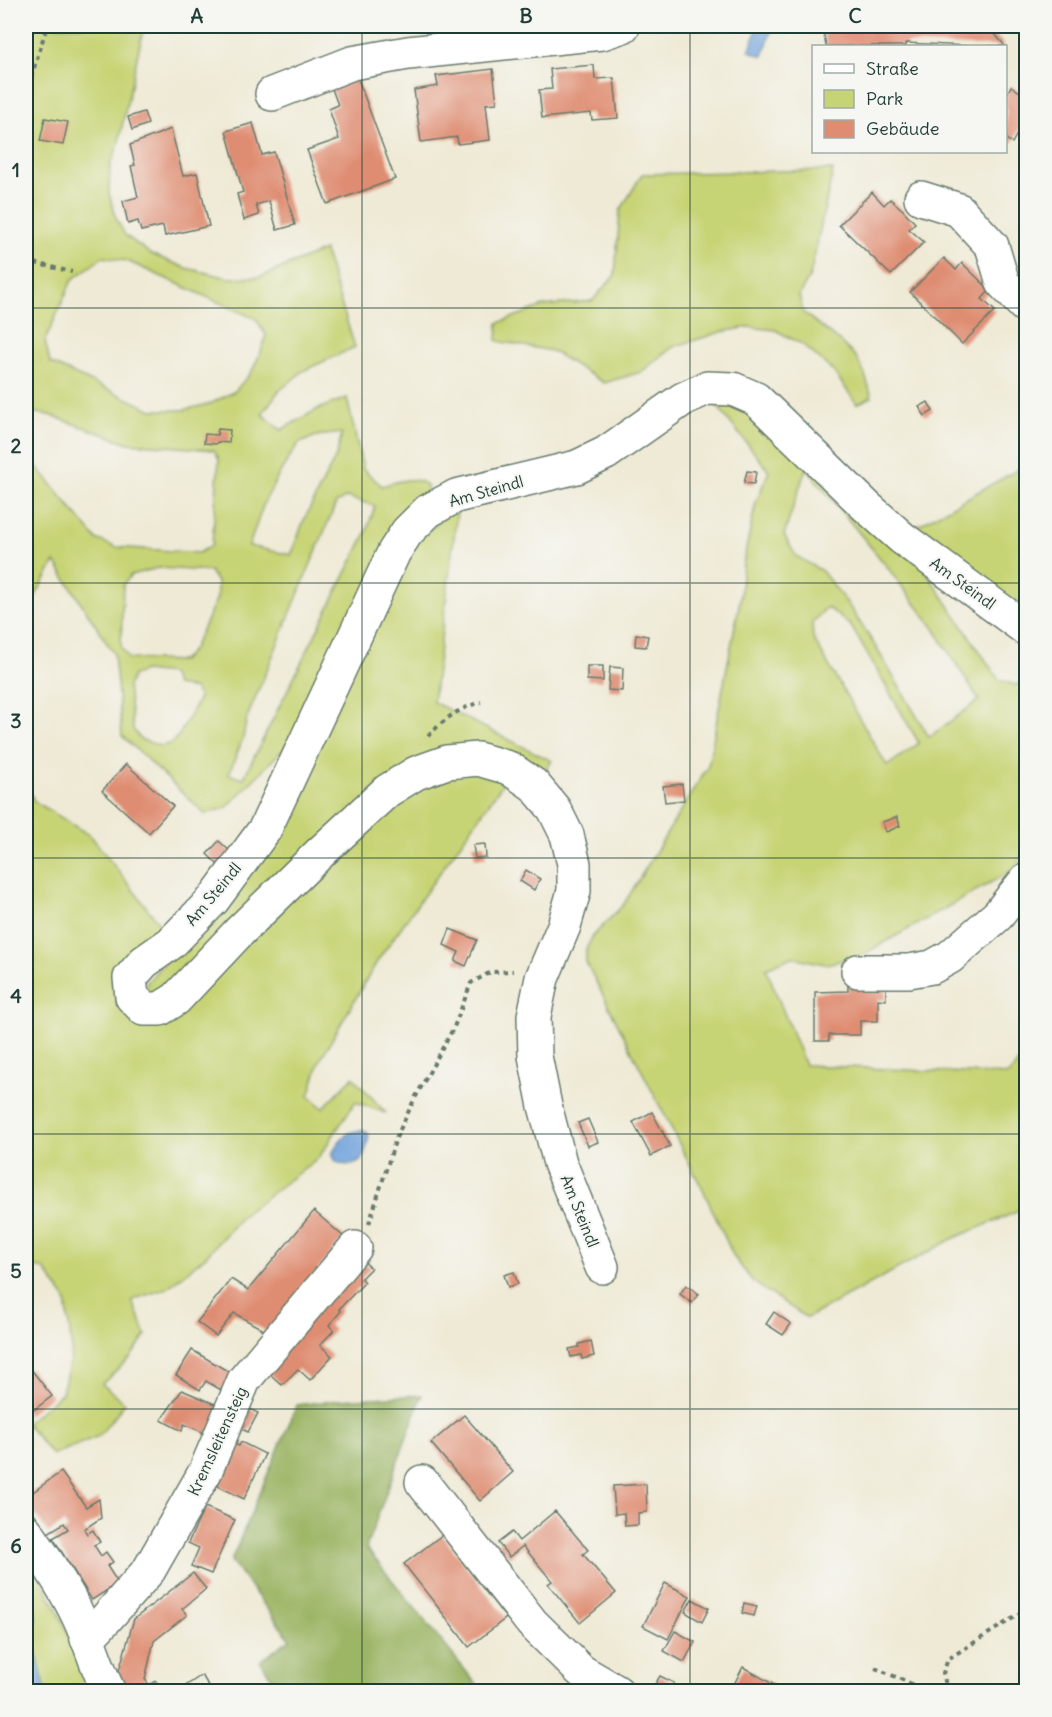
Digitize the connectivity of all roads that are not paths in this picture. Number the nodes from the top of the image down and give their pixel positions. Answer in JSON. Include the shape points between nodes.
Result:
{"nodes":[{"id":1,"x":623,"y":26,"type":"edge"},
{"id":2,"x":272,"y":94,"type":"dead end"},
{"id":3,"x":921,"y":198,"type":"dead end"},
{"id":4,"x":1026,"y":305,"type":"edge"},
{"id":5,"x":1026,"y":629,"type":"edge"},
{"id":6,"x":1026,"y":880,"type":"edge"},
{"id":7,"x":858,"y":972,"type":"dead end"},
{"id":8,"x":355,"y":1248,"type":"road end"},
{"id":9,"x":602,"y":1268,"type":"dead end"},
{"id":10,"x":422,"y":1482,"type":"dead end"},
{"id":11,"x":26,"y":1531,"type":"edge"},
{"id":12,"x":87,"y":1639,"type":"junction"},
{"id":13,"x":109,"y":1692,"type":"edge"},
{"id":14,"x":617,"y":1692,"type":"edge"}],
"edges":[{"from":1,"to":2,"type":"street","via":[[602,33],[408,52],[352,63]]},
{"from":3,"to":4,"type":"street","via":[[959,210],[992,246],[1003,283]]},
{"from":5,"to":9,"type":"street","name":"Am Steindl","via":[[902,538],[756,399],[733,389],[707,388],[683,399],[606,453],[577,467],[456,496],[428,511],[407,532],[394,552],[265,829],[213,900],[130,978],[132,997],[144,1009],[160,1009],[176,999],[321,852],[387,791],[416,773],[447,762],[478,759],[508,768],[534,785],[554,809],[567,835],[574,864],[574,891],[542,978],[534,1016],[535,1056],[560,1162]]},
{"from":6,"to":7,"type":"street","via":[[998,915],[950,957],[932,967]]},
{"from":8,"to":12,"type":"street","name":"Kremsleitensteig","via":[[244,1380],[205,1472],[149,1570]]},
{"from":10,"to":14,"type":"street","via":[[532,1623],[581,1671]]},
{"from":11,"to":12,"type":"street","via":[[79,1618]]},
{"from":12,"to":13,"type":"street"}]}
